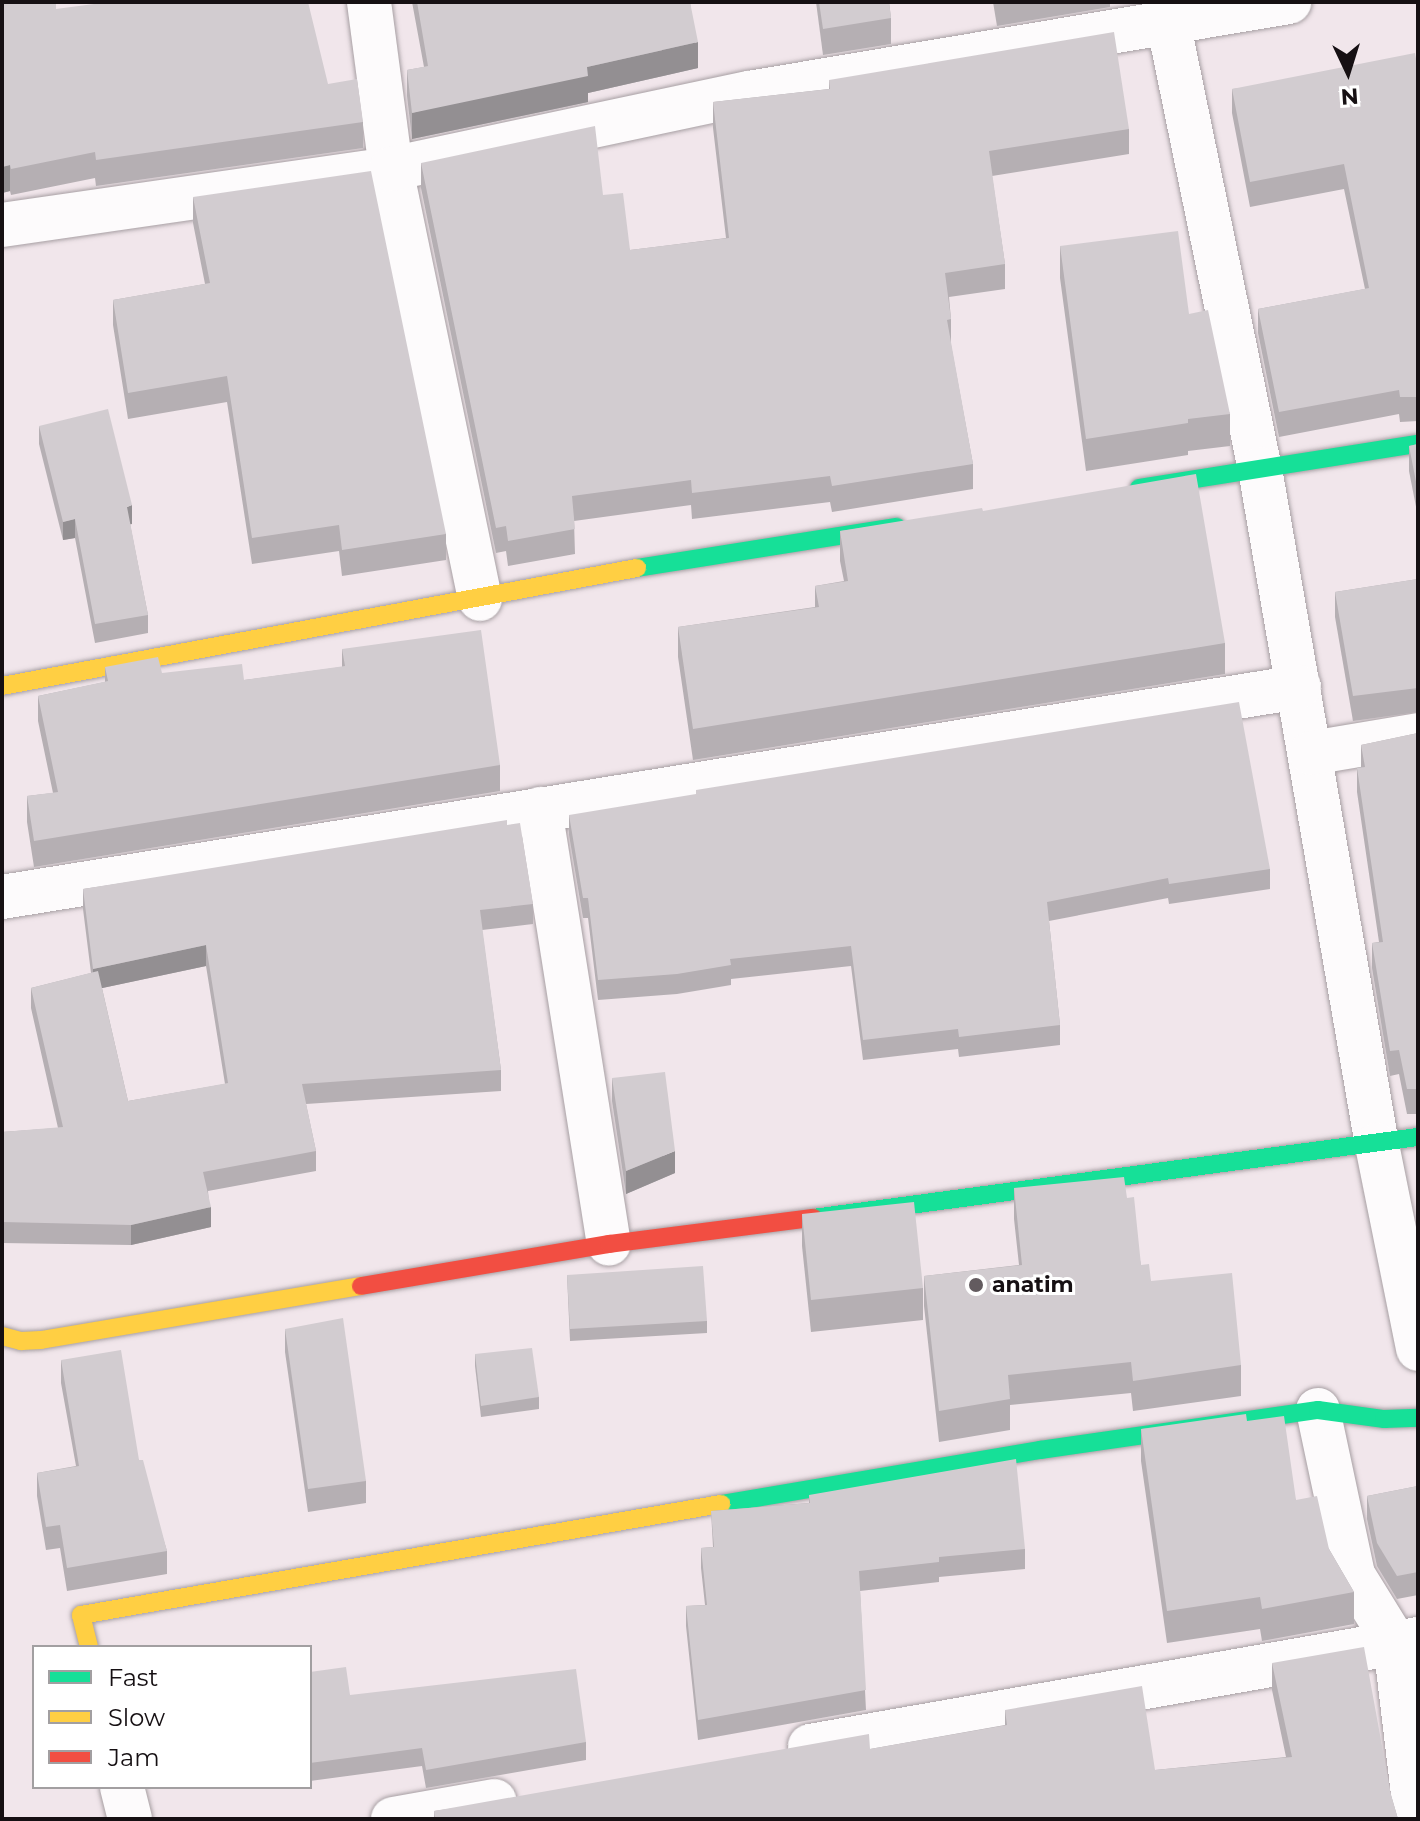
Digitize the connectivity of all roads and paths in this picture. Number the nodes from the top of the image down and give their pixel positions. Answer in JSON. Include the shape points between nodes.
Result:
{"nodes":[{"id":1,"x":369,"y":2,"type":"edge"},
{"id":2,"x":1289,"y":2,"type":"edge"},
{"id":3,"x":1166,"y":13,"type":"edge"},
{"id":4,"x":391,"y":169,"type":"junction"},
{"id":5,"x":2,"y":225,"type":"edge"},
{"id":6,"x":1418,"y":444,"type":"edge"},
{"id":7,"x":1260,"y":469,"type":"junction"},
{"id":8,"x":1120,"y":491,"type":"edge"},
{"id":9,"x":919,"y":523,"type":"edge"},
{"id":10,"x":480,"y":599,"type":"junction"},
{"id":11,"x":2,"y":686,"type":"edge"},
{"id":12,"x":1299,"y":687,"type":"junction"},
{"id":13,"x":1418,"y":735,"type":"edge"},
{"id":14,"x":1311,"y":753,"type":"junction"},
{"id":15,"x":540,"y":809,"type":"junction"},
{"id":16,"x":2,"y":897,"type":"edge"},
{"id":17,"x":1397,"y":1141,"type":"edge"},
{"id":18,"x":609,"y":1244,"type":"junction"},
{"id":19,"x":2,"y":1336,"type":"edge"},
{"id":20,"x":1418,"y":1349,"type":"edge"},
{"id":21,"x":1318,"y":1410,"type":"junction"},
{"id":22,"x":1418,"y":1418,"type":"edge"},
{"id":23,"x":1407,"y":1641,"type":"edge"},
{"id":24,"x":88,"y":1645,"type":"edge"},
{"id":25,"x":769,"y":1753,"type":"edge"},
{"id":26,"x":122,"y":1789,"type":"edge"},
{"id":27,"x":534,"y":1794,"type":"edge"},
{"id":28,"x":130,"y":1819,"type":"edge"},
{"id":29,"x":393,"y":1819,"type":"edge"},
{"id":30,"x":1416,"y":1819,"type":"edge"}],
"edges":[{"from":1,"to":4,"type":"street"},
{"from":2,"to":3,"type":"street"},
{"from":3,"to":4,"type":"street"},
{"from":3,"to":7,"type":"street"},
{"from":4,"to":5,"type":"street"},
{"from":4,"to":10,"type":"street"},
{"from":6,"to":7,"type":"street"},
{"from":7,"to":8,"type":"street"},
{"from":7,"to":12,"type":"street"},
{"from":9,"to":10,"type":"street","via":[[624,570]]},
{"from":10,"to":11,"type":"street"},
{"from":12,"to":14,"type":"street"},
{"from":12,"to":15,"type":"street"},
{"from":13,"to":14,"type":"street"},
{"from":14,"to":17,"type":"street"},
{"from":15,"to":16,"type":"street"},
{"from":15,"to":18,"type":"street"},
{"from":17,"to":18,"type":"street"},
{"from":17,"to":20,"type":"street"},
{"from":18,"to":19,"type":"street","via":[[41,1340]]},
{"from":21,"to":22,"type":"street"},
{"from":21,"to":23,"type":"street","via":[[1353,1575]]},
{"from":21,"to":24,"type":"street","via":[[1040,1450],[81,1615]]},
{"from":23,"to":25,"type":"street"},
{"from":23,"to":30,"type":"street"},
{"from":26,"to":28,"type":"street"},
{"from":27,"to":29,"type":"street"}]}
